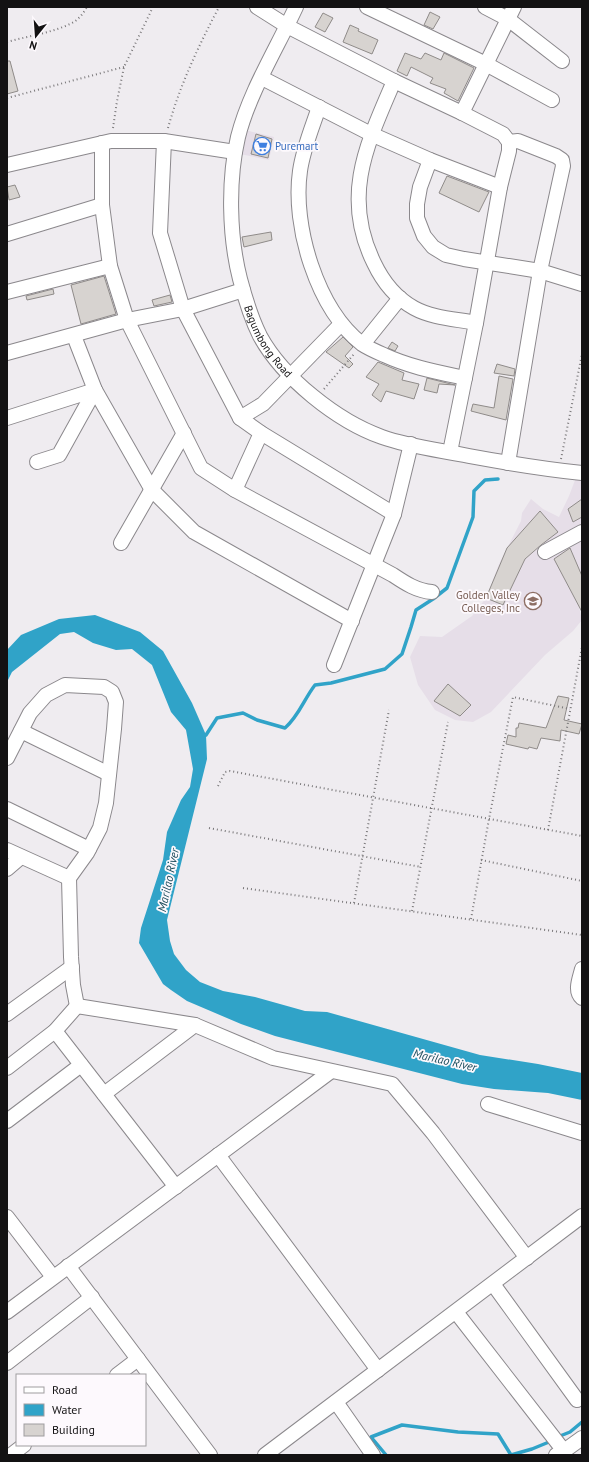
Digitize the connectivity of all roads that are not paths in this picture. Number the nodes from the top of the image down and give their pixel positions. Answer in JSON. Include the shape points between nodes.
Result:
{"nodes":[{"id":1,"x":258,"y":7,"type":"edge"},
{"id":2,"x":296,"y":7,"type":"edge"},
{"id":3,"x":367,"y":7,"type":"edge"},
{"id":4,"x":485,"y":7,"type":"edge"},
{"id":5,"x":511,"y":13,"type":"edge"},
{"id":6,"x":287,"y":26,"type":"junction"},
{"id":7,"x":562,"y":61,"type":"dead end"},
{"id":8,"x":486,"y":64,"type":"junction"},
{"id":9,"x":262,"y":78,"type":"junction"},
{"id":10,"x":394,"y":81,"type":"junction"},
{"id":11,"x":552,"y":100,"type":"dead end"},
{"id":12,"x":320,"y":107,"type":"junction"},
{"id":13,"x":462,"y":113,"type":"junction"},
{"id":14,"x":371,"y":134,"type":"junction"},
{"id":15,"x":164,"y":141,"type":"junction"},
{"id":16,"x":106,"y":142,"type":"junction"},
{"id":17,"x":509,"y":142,"type":"junction"},
{"id":18,"x":235,"y":152,"type":"junction"},
{"id":19,"x":430,"y":160,"type":"junction"},
{"id":20,"x":7,"y":164,"type":"edge"},
{"id":21,"x":500,"y":187,"type":"junction"},
{"id":22,"x":102,"y":205,"type":"junction"},
{"id":23,"x":7,"y":234,"type":"edge"},
{"id":24,"x":487,"y":262,"type":"junction"},
{"id":25,"x":110,"y":266,"type":"junction"},
{"id":26,"x":540,"y":271,"type":"junction"},
{"id":27,"x":582,"y":284,"type":"edge"},
{"id":28,"x":243,"y":290,"type":"junction"},
{"id":29,"x":7,"y":292,"type":"edge"},
{"id":30,"x":400,"y":298,"type":"junction"},
{"id":31,"x":183,"y":309,"type":"junction"},
{"id":32,"x":127,"y":320,"type":"junction"},
{"id":33,"x":476,"y":323,"type":"junction"},
{"id":34,"x":341,"y":324,"type":"junction"},
{"id":35,"x":74,"y":336,"type":"junction"},
{"id":36,"x":363,"y":344,"type":"junction"},
{"id":37,"x":7,"y":353,"type":"edge"},
{"id":38,"x":291,"y":376,"type":"junction"},
{"id":39,"x":465,"y":378,"type":"junction"},
{"id":40,"x":95,"y":390,"type":"junction"},
{"id":41,"x":7,"y":418,"type":"edge"},
{"id":42,"x":240,"y":418,"type":"junction"},
{"id":43,"x":184,"y":433,"type":"junction"},
{"id":44,"x":261,"y":433,"type":"junction"},
{"id":45,"x":411,"y":444,"type":"junction"},
{"id":46,"x":450,"y":452,"type":"junction"},
{"id":47,"x":37,"y":462,"type":"dead end"},
{"id":48,"x":508,"y":463,"type":"junction"},
{"id":49,"x":582,"y":473,"type":"edge"},
{"id":50,"x":152,"y":490,"type":"junction"},
{"id":51,"x":236,"y":490,"type":"junction"},
{"id":52,"x":394,"y":514,"type":"junction"},
{"id":53,"x":582,"y":532,"type":"edge"},
{"id":54,"x":121,"y":543,"type":"dead end"},
{"id":55,"x":545,"y":552,"type":"dead end"},
{"id":56,"x":374,"y":566,"type":"junction"},
{"id":57,"x":432,"y":592,"type":"dead end"},
{"id":58,"x":352,"y":621,"type":"junction"},
{"id":59,"x":334,"y":665,"type":"dead end"},
{"id":60,"x":21,"y":731,"type":"junction"},
{"id":61,"x":7,"y":758,"type":"edge"},
{"id":62,"x":109,"y":774,"type":"junction"},
{"id":63,"x":7,"y":809,"type":"edge"},
{"id":64,"x":89,"y":849,"type":"junction"},
{"id":65,"x":7,"y":850,"type":"edge"},
{"id":66,"x":21,"y":856,"type":"junction"},
{"id":67,"x":7,"y":870,"type":"edge"},
{"id":68,"x":69,"y":878,"type":"junction"},
{"id":69,"x":72,"y":967,"type":"junction"},
{"id":70,"x":582,"y":969,"type":"edge"},
{"id":71,"x":582,"y":998,"type":"edge"},
{"id":72,"x":77,"y":1006,"type":"junction"},
{"id":73,"x":7,"y":1014,"type":"edge"},
{"id":74,"x":195,"y":1025,"type":"junction"},
{"id":75,"x":55,"y":1031,"type":"junction"},
{"id":76,"x":81,"y":1065,"type":"junction"},
{"id":77,"x":7,"y":1068,"type":"edge"},
{"id":78,"x":330,"y":1072,"type":"junction"},
{"id":79,"x":104,"y":1094,"type":"junction"},
{"id":80,"x":488,"y":1104,"type":"dead end"},
{"id":81,"x":7,"y":1121,"type":"edge"},
{"id":82,"x":582,"y":1133,"type":"edge"},
{"id":83,"x":218,"y":1156,"type":"junction"},
{"id":84,"x":176,"y":1187,"type":"junction"},
{"id":85,"x":7,"y":1217,"type":"edge"},
{"id":86,"x":581,"y":1220,"type":"edge"},
{"id":87,"x":527,"y":1258,"type":"junction"},
{"id":88,"x":68,"y":1266,"type":"junction"},
{"id":89,"x":53,"y":1277,"type":"junction"},
{"id":90,"x":493,"y":1284,"type":"junction"},
{"id":91,"x":92,"y":1297,"type":"junction"},
{"id":92,"x":7,"y":1312,"type":"edge"},
{"id":93,"x":456,"y":1312,"type":"junction"},
{"id":94,"x":138,"y":1359,"type":"junction"},
{"id":95,"x":7,"y":1363,"type":"edge"},
{"id":96,"x":378,"y":1370,"type":"junction"},
{"id":97,"x":118,"y":1374,"type":"edge"},
{"id":98,"x":577,"y":1400,"type":"dead end"},
{"id":99,"x":336,"y":1402,"type":"junction"},
{"id":100,"x":23,"y":1446,"type":"edge"},
{"id":101,"x":572,"y":1449,"type":"edge"},
{"id":102,"x":281,"y":1450,"type":"edge"},
{"id":103,"x":11,"y":1455,"type":"edge"},
{"id":104,"x":210,"y":1455,"type":"edge"},
{"id":105,"x":265,"y":1455,"type":"edge"},
{"id":106,"x":373,"y":1455,"type":"edge"}],
"edges":[{"from":1,"to":6,"type":"street"},
{"from":2,"to":6,"type":"street","name":"Bagumbong Road"},
{"from":3,"to":8,"type":"street"},
{"from":4,"to":5,"type":"street"},
{"from":5,"to":7,"type":"street"},
{"from":5,"to":8,"type":"street"},
{"from":6,"to":9,"type":"street","name":"Bagumbong Road"},
{"from":6,"to":10,"type":"street"},
{"from":8,"to":11,"type":"street"},
{"from":8,"to":13,"type":"street"},
{"from":9,"to":12,"type":"street"},
{"from":9,"to":18,"type":"street","name":"Bagumbong Road","via":[[245,117]]},
{"from":10,"to":13,"type":"street"},
{"from":10,"to":14,"type":"street"},
{"from":12,"to":14,"type":"street"},
{"from":12,"to":34,"type":"street","via":[[300,170],[298,195],[311,268]]},
{"from":13,"to":17,"type":"street","via":[[502,134]]},
{"from":14,"to":19,"type":"street"},
{"from":14,"to":30,"type":"street","via":[[358,184],[361,228],[367,249],[378,270],[388,286]]},
{"from":15,"to":16,"type":"street"},
{"from":15,"to":18,"type":"street"},
{"from":15,"to":31,"type":"street","via":[[160,232]]},
{"from":16,"to":20,"type":"street"},
{"from":16,"to":22,"type":"street"},
{"from":17,"to":21,"type":"street"},
{"from":17,"to":26,"type":"street","via":[[518,141],[562,160],[563,166]]},
{"from":18,"to":28,"type":"street","name":"Bagumbong Road","via":[[232,187],[233,230]]},
{"from":19,"to":21,"type":"street"},
{"from":19,"to":24,"type":"street","via":[[417,204],[417,218],[424,236],[433,248],[446,255]]},
{"from":21,"to":24,"type":"street"},
{"from":22,"to":23,"type":"street"},
{"from":22,"to":25,"type":"street"},
{"from":24,"to":26,"type":"street"},
{"from":24,"to":33,"type":"street"},
{"from":25,"to":29,"type":"street"},
{"from":25,"to":32,"type":"street"},
{"from":26,"to":27,"type":"street"},
{"from":26,"to":48,"type":"street"},
{"from":28,"to":31,"type":"street"},
{"from":28,"to":38,"type":"street","name":"Bagumbong Road","via":[[260,336]]},
{"from":30,"to":33,"type":"street","via":[[415,308],[434,315]]},
{"from":30,"to":36,"type":"street"},
{"from":31,"to":32,"type":"street"},
{"from":31,"to":42,"type":"street"},
{"from":32,"to":35,"type":"street"},
{"from":32,"to":43,"type":"street"},
{"from":33,"to":39,"type":"street"},
{"from":34,"to":36,"type":"street"},
{"from":34,"to":38,"type":"street"},
{"from":35,"to":37,"type":"street"},
{"from":35,"to":40,"type":"street"},
{"from":36,"to":39,"type":"street","via":[[419,369]]},
{"from":38,"to":42,"type":"street","via":[[263,404]]},
{"from":38,"to":45,"type":"street","name":"Bagumbong Road","via":[[316,398],[345,418],[382,437]]},
{"from":39,"to":46,"type":"street"},
{"from":40,"to":41,"type":"street"},
{"from":40,"to":47,"type":"street","via":[[59,455]]},
{"from":40,"to":50,"type":"street"},
{"from":42,"to":44,"type":"street"},
{"from":43,"to":50,"type":"street"},
{"from":43,"to":51,"type":"street","via":[[201,468]]},
{"from":44,"to":51,"type":"street"},
{"from":44,"to":52,"type":"street"},
{"from":45,"to":46,"type":"street","name":"Bagumbong Road"},
{"from":45,"to":52,"type":"street"},
{"from":46,"to":48,"type":"street","name":"Bagumbong Road"},
{"from":48,"to":49,"type":"street","name":"Bagumbong Road"},
{"from":50,"to":54,"type":"street"},
{"from":50,"to":58,"type":"street","via":[[194,532]]},
{"from":51,"to":56,"type":"street"},
{"from":52,"to":56,"type":"street"},
{"from":53,"to":55,"type":"street"},
{"from":56,"to":57,"type":"street","via":[[416,589]]},
{"from":56,"to":58,"type":"street"},
{"from":58,"to":59,"type":"street"},
{"from":60,"to":61,"type":"street"},
{"from":60,"to":62,"type":"street"},
{"from":60,"to":62,"type":"street","via":[[30,713],[46,695],[65,685],[104,687],[112,692],[116,702]]},
{"from":62,"to":64,"type":"street","via":[[100,828]]},
{"from":63,"to":64,"type":"street"},
{"from":64,"to":68,"type":"street"},
{"from":65,"to":66,"type":"street"},
{"from":66,"to":67,"type":"street"},
{"from":66,"to":68,"type":"street"},
{"from":68,"to":69,"type":"street"},
{"from":69,"to":72,"type":"street"},
{"from":69,"to":73,"type":"street"},
{"from":70,"to":71,"type":"street","via":[[578,990]]},
{"from":72,"to":74,"type":"street"},
{"from":72,"to":75,"type":"street"},
{"from":74,"to":78,"type":"street","via":[[273,1058]]},
{"from":74,"to":79,"type":"street"},
{"from":75,"to":76,"type":"street"},
{"from":75,"to":77,"type":"street"},
{"from":76,"to":79,"type":"street"},
{"from":76,"to":81,"type":"street"},
{"from":78,"to":83,"type":"street"},
{"from":78,"to":87,"type":"street","via":[[392,1084],[433,1133]]},
{"from":79,"to":84,"type":"street"},
{"from":80,"to":82,"type":"street"},
{"from":83,"to":84,"type":"street"},
{"from":83,"to":96,"type":"street"},
{"from":84,"to":88,"type":"street"},
{"from":85,"to":89,"type":"street"},
{"from":86,"to":87,"type":"street"},
{"from":87,"to":90,"type":"street"},
{"from":88,"to":89,"type":"street"},
{"from":88,"to":91,"type":"street"},
{"from":89,"to":92,"type":"street"},
{"from":90,"to":93,"type":"street"},
{"from":90,"to":98,"type":"street"},
{"from":91,"to":94,"type":"street"},
{"from":91,"to":95,"type":"street"},
{"from":93,"to":96,"type":"street"},
{"from":93,"to":101,"type":"street"},
{"from":94,"to":97,"type":"street"},
{"from":94,"to":104,"type":"street"},
{"from":96,"to":99,"type":"street"},
{"from":99,"to":102,"type":"street"},
{"from":99,"to":106,"type":"street"},
{"from":100,"to":103,"type":"street"},
{"from":102,"to":105,"type":"street"}]}
